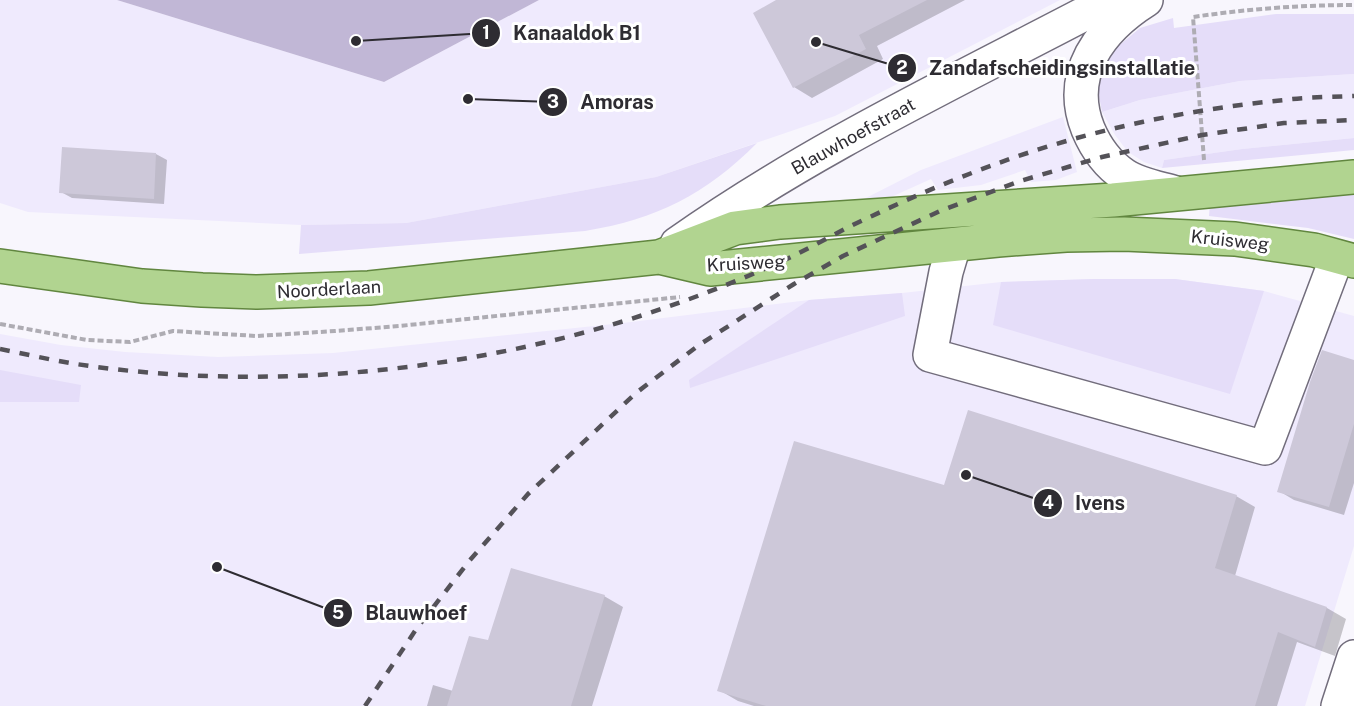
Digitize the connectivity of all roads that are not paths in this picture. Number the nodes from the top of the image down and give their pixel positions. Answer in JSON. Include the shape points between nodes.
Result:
{"nodes":[{"id":1,"x":1121,"y":0,"type":"edge"},
{"id":2,"x":1146,"y":0,"type":"edge"},
{"id":3,"x":1354,"y":177,"type":"edge"},
{"id":4,"x":1190,"y":192,"type":"junction"},
{"id":5,"x":954,"y":245,"type":"junction"},
{"id":6,"x":659,"y":258,"type":"junction"},
{"id":7,"x":1346,"y":259,"type":"edge"},
{"id":8,"x":0,"y":266,"type":"edge"},
{"id":9,"x":1354,"y":657,"type":"edge"},
{"id":10,"x":1338,"y":706,"type":"edge"}],
"edges":[{"from":1,"to":6,"type":"street","name":"Blauwhoefstraat","via":[[1082,15],[809,158]]},
{"from":2,"to":4,"type":"street","via":[[1109,28],[1089,57],[1080,89],[1082,114],[1102,157],[1125,176],[1147,185]]},
{"from":3,"to":4,"type":"main road","name":"Kruisweg"},
{"from":4,"to":6,"type":"main road","name":"Kruisweg","via":[[780,222],[735,228]]},
{"from":5,"to":6,"type":"main road","name":"Kruisweg","via":[[710,269]]},
{"from":5,"to":7,"type":"main road","name":"Kruisweg","via":[[1066,235],[1178,235],[1314,250]]},
{"from":5,"to":7,"type":"street","via":[[930,355],[1266,448]]},
{"from":6,"to":8,"type":"main road","name":"Noorderlaan","via":[[369,288],[258,292],[142,286]]},
{"from":9,"to":10,"type":"street"}]}
